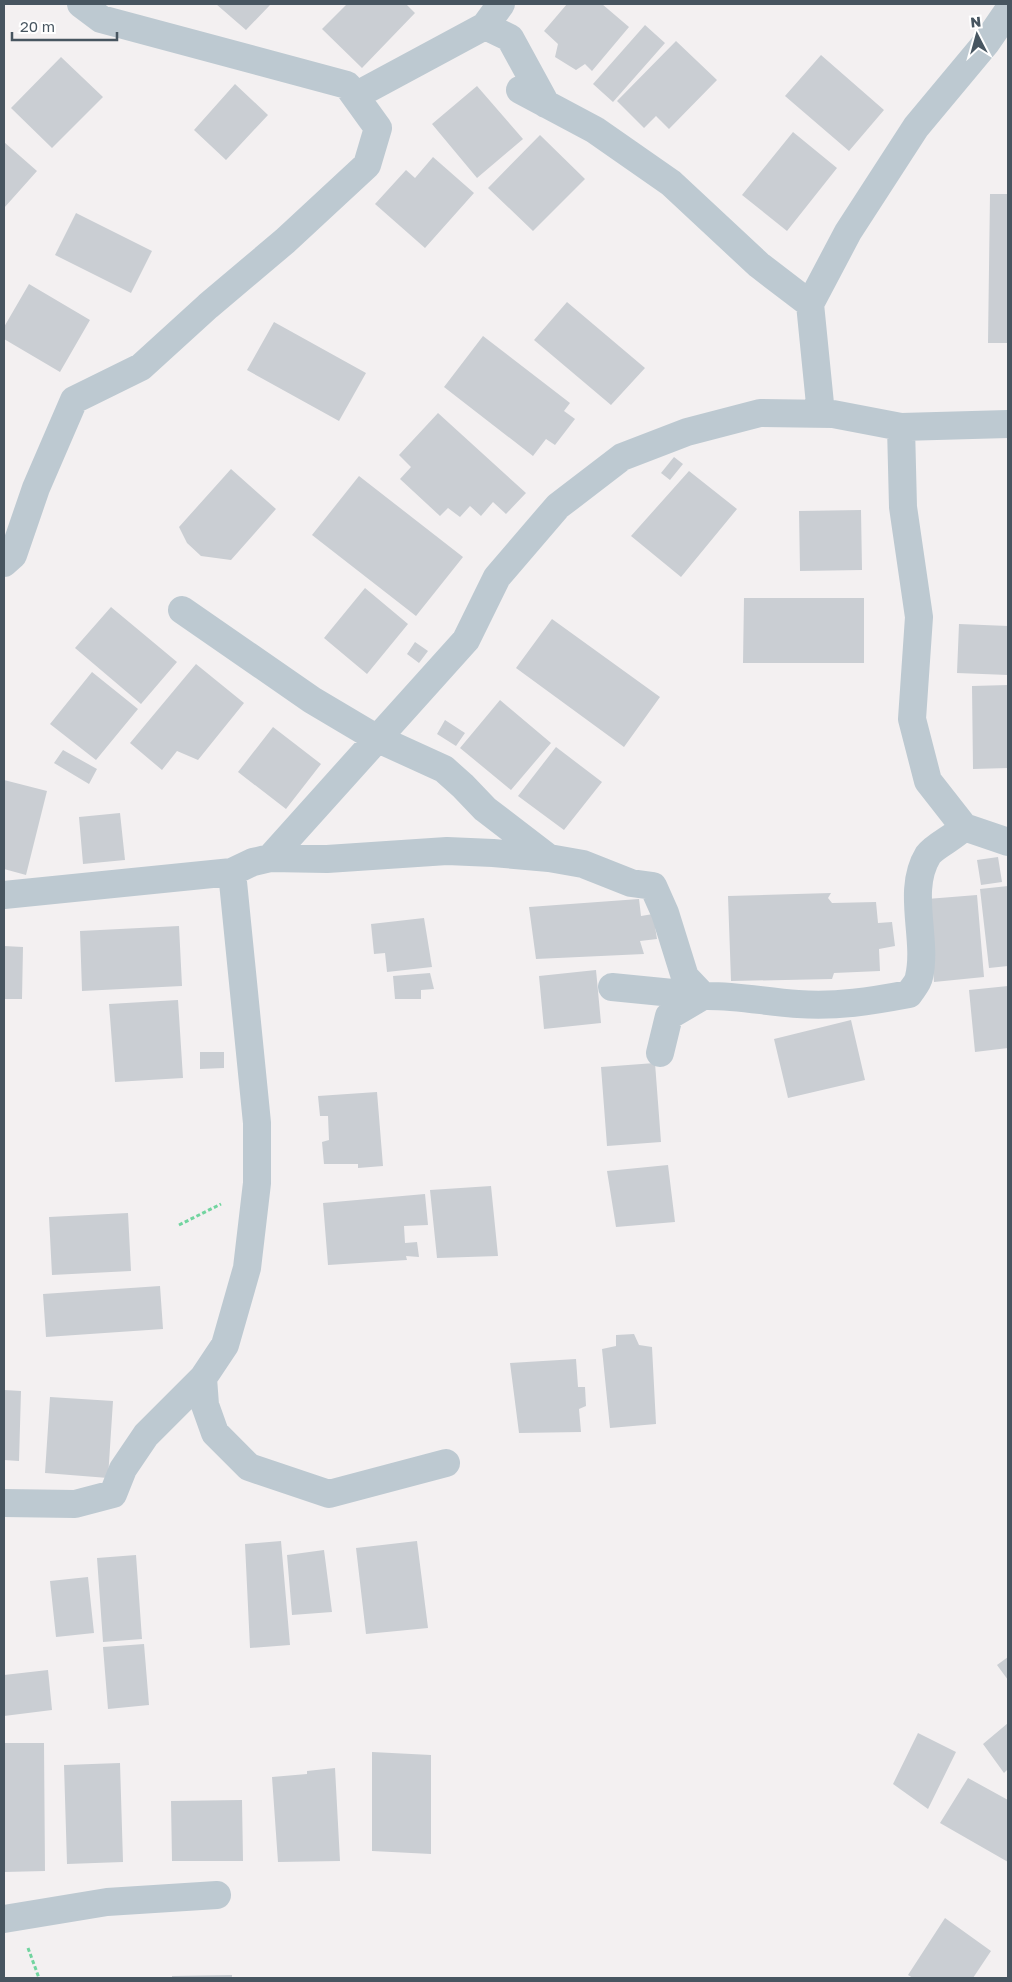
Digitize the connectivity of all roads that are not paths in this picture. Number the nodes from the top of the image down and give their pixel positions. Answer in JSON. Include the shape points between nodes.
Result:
{"nodes":[{"id":1,"x":81,"y":4,"type":"edge"},
{"id":2,"x":501,"y":4,"type":"edge"},
{"id":3,"x":1008,"y":11,"type":"edge"},
{"id":4,"x":485,"y":26,"type":"junction"},
{"id":5,"x":520,"y":90,"type":"dead end"},
{"id":6,"x":355,"y":96,"type":"junction"},
{"id":7,"x":546,"y":104,"type":"junction"},
{"id":8,"x":810,"y":304,"type":"junction"},
{"id":9,"x":821,"y":414,"type":"junction"},
{"id":10,"x":1008,"y":424,"type":"edge"},
{"id":11,"x":902,"y":427,"type":"junction"},
{"id":12,"x":4,"y":563,"type":"edge"},
{"id":13,"x":182,"y":610,"type":"dead end"},
{"id":14,"x":376,"y":738,"type":"junction"},
{"id":15,"x":964,"y":827,"type":"junction"},
{"id":16,"x":1008,"y":842,"type":"edge"},
{"id":17,"x":270,"y":858,"type":"junction"},
{"id":18,"x":549,"y":858,"type":"junction"},
{"id":19,"x":232,"y":872,"type":"junction"},
{"id":20,"x":4,"y":896,"type":"edge"},
{"id":21,"x":612,"y":988,"type":"dead end"},
{"id":22,"x":702,"y":996,"type":"junction"},
{"id":23,"x":660,"y":1053,"type":"dead end"},
{"id":24,"x":203,"y":1378,"type":"junction"},
{"id":25,"x":446,"y":1462,"type":"dead end"},
{"id":26,"x":4,"y":1503,"type":"edge"},
{"id":27,"x":217,"y":1895,"type":"dead end"},
{"id":28,"x":4,"y":1919,"type":"edge"}],
"edges":[{"from":1,"to":6,"type":"street","via":[[101,19],[347,85]]},
{"from":2,"to":4,"type":"street"},
{"from":3,"to":8,"type":"street","via":[[986,43],[916,127],[848,232]]},
{"from":4,"to":6,"type":"street"},
{"from":4,"to":7,"type":"street","via":[[510,38]]},
{"from":5,"to":7,"type":"street"},
{"from":6,"to":12,"type":"street","via":[[378,128],[367,165],[141,367],[74,400],[36,488],[13,555]]},
{"from":7,"to":8,"type":"street","via":[[595,130],[671,183],[759,265]]},
{"from":8,"to":9,"type":"street"},
{"from":9,"to":11,"type":"street"},
{"from":9,"to":14,"type":"street","via":[[760,413],[687,432],[622,457],[558,506],[497,577],[466,640]]},
{"from":10,"to":11,"type":"street"},
{"from":11,"to":15,"type":"street","via":[[903,507],[919,617],[912,719],[928,781]]},
{"from":13,"to":14,"type":"street","via":[[312,700]]},
{"from":14,"to":17,"type":"street"},
{"from":14,"to":18,"type":"street","via":[[444,769],[485,809]]},
{"from":15,"to":16,"type":"street"},
{"from":15,"to":22,"type":"street","via":[[930,853],[921,871],[919,979],[909,994],[827,1005]]},
{"from":17,"to":18,"type":"street","via":[[345,859],[446,851]]},
{"from":17,"to":19,"type":"street"},
{"from":18,"to":22,"type":"street","via":[[582,864],[632,883],[653,886],[686,977]]},
{"from":19,"to":20,"type":"street"},
{"from":19,"to":24,"type":"street","via":[[258,1123],[257,1183],[247,1268],[224,1345]]},
{"from":21,"to":22,"type":"street"},
{"from":22,"to":23,"type":"street","via":[[669,1016]]},
{"from":24,"to":25,"type":"street","via":[[205,1405],[215,1433],[249,1467],[329,1494]]},
{"from":24,"to":26,"type":"street","via":[[146,1435],[123,1469],[112,1494],[75,1504]]},
{"from":27,"to":28,"type":"street","via":[[107,1902]]}]}
